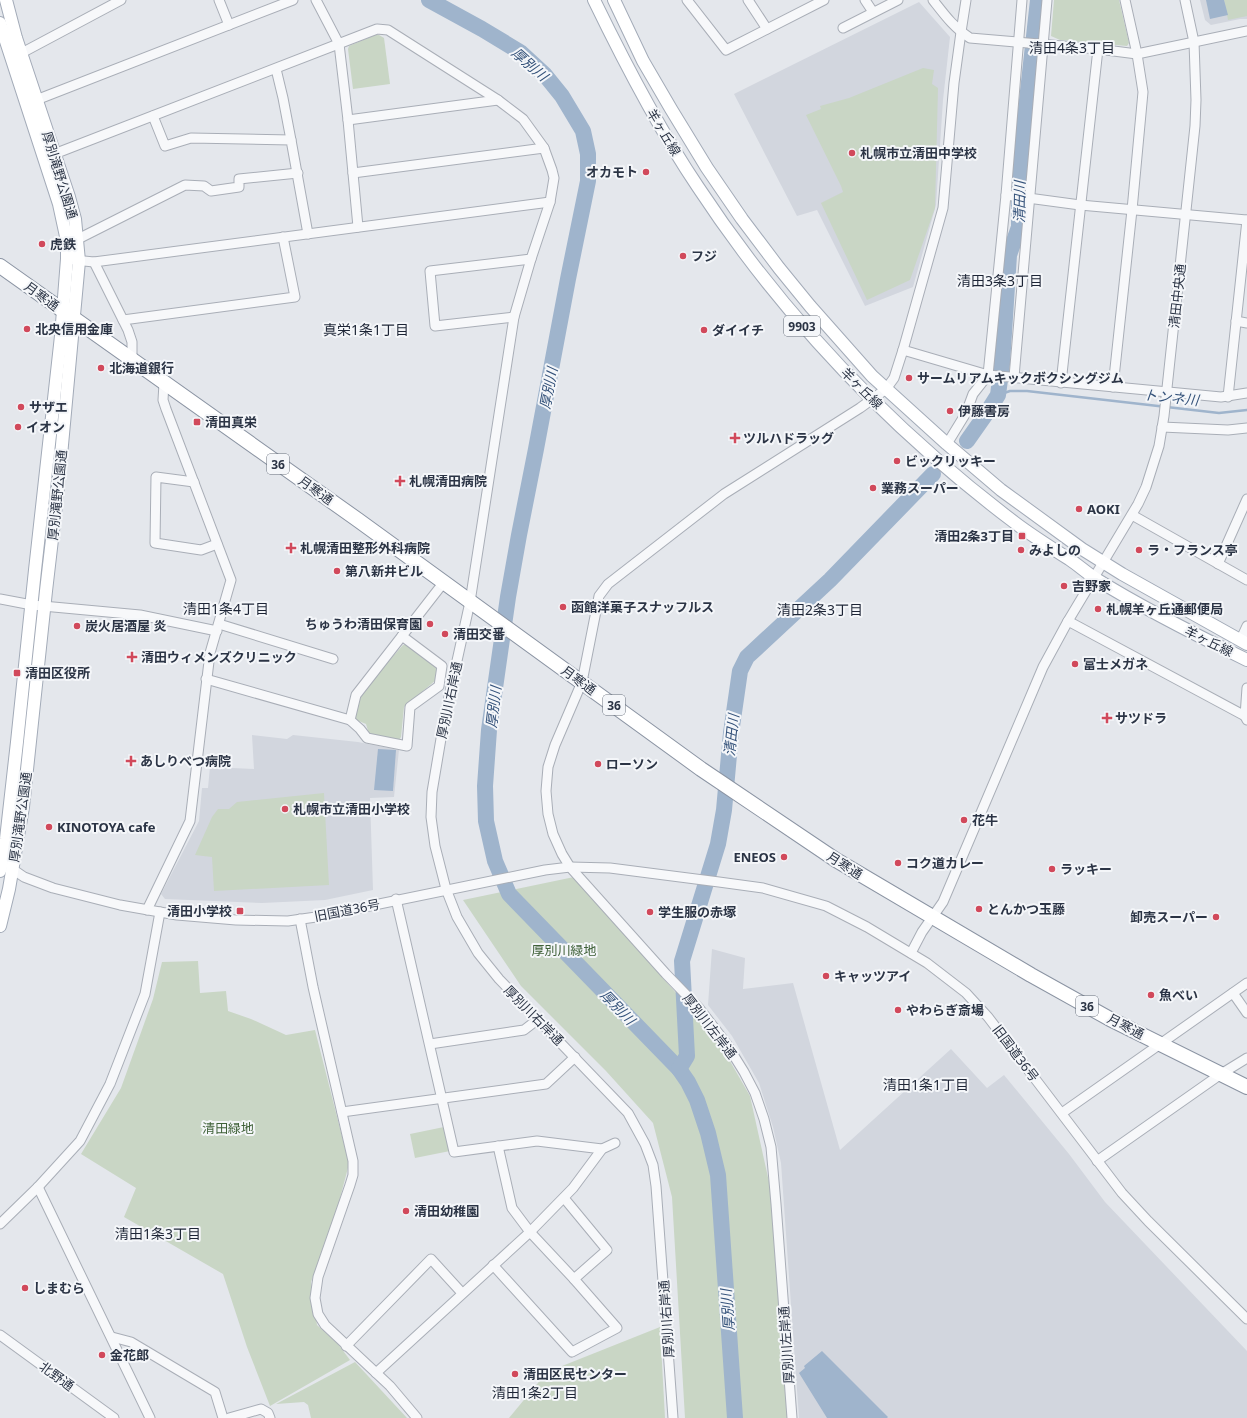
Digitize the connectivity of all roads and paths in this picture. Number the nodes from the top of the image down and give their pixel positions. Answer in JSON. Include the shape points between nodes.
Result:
{"nodes":[{"id":1,"x":6,"y":0,"type":"edge"},
{"id":2,"x":121,"y":0,"type":"edge"},
{"id":3,"x":219,"y":0,"type":"edge"},
{"id":4,"x":293,"y":0,"type":"edge"},
{"id":5,"x":316,"y":0,"type":"edge"},
{"id":6,"x":594,"y":0,"type":"edge"},
{"id":7,"x":614,"y":0,"type":"edge"},
{"id":8,"x":687,"y":0,"type":"edge"},
{"id":9,"x":748,"y":0,"type":"edge"},
{"id":10,"x":824,"y":0,"type":"edge"},
{"id":11,"x":865,"y":0,"type":"edge"},
{"id":12,"x":898,"y":0,"type":"edge"},
{"id":13,"x":933,"y":0,"type":"edge"},
{"id":14,"x":966,"y":0,"type":"edge"},
{"id":15,"x":1022,"y":0,"type":"edge"},
{"id":16,"x":1048,"y":0,"type":"edge"},
{"id":17,"x":1125,"y":0,"type":"edge"},
{"id":18,"x":1185,"y":0,"type":"edge"},
{"id":19,"x":808,"y":4,"type":"edge"},
{"id":20,"x":873,"y":12,"type":"junction"},
{"id":21,"x":0,"y":23,"type":"edge"},
{"id":22,"x":229,"y":25,"type":"junction"},
{"id":23,"x":843,"y":28,"type":"dead end"},
{"id":24,"x":767,"y":29,"type":"junction"},
{"id":25,"x":1247,"y":31,"type":"edge"},
{"id":26,"x":960,"y":32,"type":"junction"},
{"id":27,"x":1194,"y":42,"type":"junction"},
{"id":28,"x":1021,"y":43,"type":"junction"},
{"id":29,"x":339,"y":44,"type":"junction"},
{"id":30,"x":1042,"y":44,"type":"junction"},
{"id":31,"x":1098,"y":49,"type":"junction"},
{"id":32,"x":1137,"y":54,"type":"junction"},
{"id":33,"x":16,"y":55,"type":"junction"},
{"id":34,"x":276,"y":69,"type":"junction"},
{"id":35,"x":498,"y":100,"type":"junction"},
{"id":36,"x":32,"y":102,"type":"junction"},
{"id":37,"x":153,"y":116,"type":"junction"},
{"id":38,"x":348,"y":120,"type":"junction"},
{"id":39,"x":291,"y":140,"type":"junction"},
{"id":40,"x":544,"y":148,"type":"junction"},
{"id":41,"x":49,"y":157,"type":"junction"},
{"id":42,"x":298,"y":173,"type":"junction"},
{"id":43,"x":353,"y":173,"type":"junction"},
{"id":44,"x":1009,"y":196,"type":"junction"},
{"id":45,"x":1028,"y":198,"type":"junction"},
{"id":46,"x":550,"y":202,"type":"junction"},
{"id":47,"x":1080,"y":205,"type":"junction"},
{"id":48,"x":1132,"y":210,"type":"junction"},
{"id":49,"x":1186,"y":215,"type":"junction"},
{"id":50,"x":1247,"y":220,"type":"edge"},
{"id":51,"x":358,"y":227,"type":"junction"},
{"id":52,"x":308,"y":234,"type":"junction"},
{"id":53,"x":283,"y":237,"type":"junction"},
{"id":54,"x":78,"y":239,"type":"junction"},
{"id":55,"x":531,"y":259,"type":"junction"},
{"id":56,"x":73,"y":260,"type":"junction"},
{"id":57,"x":94,"y":262,"type":"junction"},
{"id":58,"x":0,"y":266,"type":"edge"},
{"id":59,"x":1244,"y":277,"type":"edge"},
{"id":60,"x":69,"y":315,"type":"junction"},
{"id":61,"x":514,"y":317,"type":"junction"},
{"id":62,"x":123,"y":320,"type":"junction"},
{"id":63,"x":1236,"y":321,"type":"junction"},
{"id":64,"x":1247,"y":323,"type":"edge"},
{"id":65,"x":903,"y":350,"type":"junction"},
{"id":66,"x":132,"y":359,"type":"junction"},
{"id":67,"x":992,"y":375,"type":"junction"},
{"id":68,"x":1010,"y":376,"type":"junction"},
{"id":69,"x":164,"y":383,"type":"junction"},
{"id":70,"x":1061,"y":383,"type":"junction"},
{"id":71,"x":1113,"y":387,"type":"junction"},
{"id":72,"x":886,"y":389,"type":"junction"},
{"id":73,"x":1247,"y":393,"type":"edge"},
{"id":74,"x":1166,"y":396,"type":"junction"},
{"id":75,"x":1228,"y":397,"type":"junction"},
{"id":76,"x":872,"y":399,"type":"junction"},
{"id":77,"x":1162,"y":427,"type":"junction"},
{"id":78,"x":1247,"y":428,"type":"edge"},
{"id":79,"x":947,"y":444,"type":"junction"},
{"id":80,"x":46,"y":475,"type":"junction"},
{"id":81,"x":60,"y":476,"type":"junction"},
{"id":82,"x":194,"y":482,"type":"junction"},
{"id":83,"x":1247,"y":499,"type":"edge"},
{"id":84,"x":1132,"y":515,"type":"junction"},
{"id":85,"x":217,"y":544,"type":"junction"},
{"id":86,"x":1104,"y":562,"type":"junction"},
{"id":87,"x":1218,"y":564,"type":"junction"},
{"id":88,"x":1095,"y":578,"type":"junction"},
{"id":89,"x":1247,"y":580,"type":"edge"},
{"id":90,"x":444,"y":582,"type":"junction"},
{"id":91,"x":0,"y":599,"type":"edge"},
{"id":92,"x":32,"y":605,"type":"junction"},
{"id":93,"x":44,"y":606,"type":"junction"},
{"id":94,"x":476,"y":606,"type":"junction"},
{"id":95,"x":1068,"y":621,"type":"junction"},
{"id":96,"x":1247,"y":626,"type":"edge"},
{"id":97,"x":218,"y":627,"type":"junction"},
{"id":98,"x":402,"y":636,"type":"junction"},
{"id":99,"x":1244,"y":643,"type":"edge"},
{"id":100,"x":333,"y":659,"type":"dead end"},
{"id":101,"x":1247,"y":660,"type":"edge"},
{"id":102,"x":206,"y":679,"type":"junction"},
{"id":103,"x":582,"y":682,"type":"junction"},
{"id":104,"x":1247,"y":688,"type":"edge"},
{"id":105,"x":1246,"y":718,"type":"edge"},
{"id":106,"x":350,"y":720,"type":"junction"},
{"id":107,"x":1,"y":865,"type":"edge"},
{"id":108,"x":570,"y":867,"type":"junction"},
{"id":109,"x":13,"y":870,"type":"junction"},
{"id":110,"x":446,"y":890,"type":"junction"},
{"id":111,"x":396,"y":899,"type":"junction"},
{"id":112,"x":147,"y":910,"type":"junction"},
{"id":113,"x":160,"y":912,"type":"junction"},
{"id":114,"x":932,"y":918,"type":"junction"},
{"id":115,"x":300,"y":919,"type":"junction"},
{"id":116,"x":0,"y":926,"type":"edge"},
{"id":117,"x":911,"y":952,"type":"junction"},
{"id":118,"x":1247,"y":983,"type":"edge"},
{"id":119,"x":1233,"y":993,"type":"junction"},
{"id":120,"x":1247,"y":1013,"type":"edge"},
{"id":121,"x":537,"y":1020,"type":"junction"},
{"id":122,"x":430,"y":1044,"type":"junction"},
{"id":123,"x":1160,"y":1044,"type":"junction"},
{"id":124,"x":575,"y":1056,"type":"junction"},
{"id":125,"x":1247,"y":1058,"type":"edge"},
{"id":126,"x":1220,"y":1074,"type":"junction"},
{"id":127,"x":1247,"y":1087,"type":"edge"},
{"id":128,"x":442,"y":1098,"type":"junction"},
{"id":129,"x":342,"y":1112,"type":"junction"},
{"id":130,"x":1062,"y":1113,"type":"junction"},
{"id":131,"x":615,"y":1143,"type":"dead end"},
{"id":132,"x":498,"y":1146,"type":"junction"},
{"id":133,"x":602,"y":1149,"type":"junction"},
{"id":134,"x":1097,"y":1161,"type":"junction"},
{"id":135,"x":38,"y":1187,"type":"junction"},
{"id":136,"x":564,"y":1198,"type":"junction"},
{"id":137,"x":0,"y":1224,"type":"edge"},
{"id":138,"x":530,"y":1232,"type":"junction"},
{"id":139,"x":493,"y":1265,"type":"junction"},
{"id":140,"x":574,"y":1279,"type":"junction"},
{"id":141,"x":462,"y":1293,"type":"junction"},
{"id":142,"x":1247,"y":1319,"type":"edge"},
{"id":143,"x":0,"y":1335,"type":"edge"},
{"id":144,"x":112,"y":1337,"type":"junction"},
{"id":145,"x":346,"y":1346,"type":"junction"},
{"id":146,"x":376,"y":1373,"type":"junction"},
{"id":147,"x":114,"y":1418,"type":"edge"},
{"id":148,"x":150,"y":1418,"type":"edge"},
{"id":149,"x":223,"y":1418,"type":"edge"},
{"id":150,"x":229,"y":1418,"type":"edge"},
{"id":151,"x":270,"y":1418,"type":"edge"},
{"id":152,"x":417,"y":1418,"type":"edge"},
{"id":153,"x":672,"y":1418,"type":"edge"},
{"id":154,"x":792,"y":1418,"type":"edge"}],
"edges":[{"from":1,"to":33,"type":"main road","name":"厚別滝野公園通"},
{"from":2,"to":33,"type":"street"},
{"from":3,"to":22,"type":"street"},
{"from":4,"to":22,"type":"street"},
{"from":5,"to":29,"type":"street"},
{"from":6,"to":76,"type":"main road","name":"羊ヶ丘線","number":"9903","via":[[659,125],[698,188],[763,277],[803,326]]},
{"from":7,"to":72,"type":"main road","name":"羊ヶ丘線","number":"9903","via":[[643,60],[671,109],[742,219],[810,306]]},
{"from":8,"to":24,"type":"street","via":[[726,50]]},
{"from":9,"to":24,"type":"street"},
{"from":10,"to":19,"type":"street"},
{"from":11,"to":20,"type":"street"},
{"from":12,"to":20,"type":"street"},
{"from":13,"to":26,"type":"street"},
{"from":14,"to":26,"type":"street"},
{"from":15,"to":28,"type":"street"},
{"from":16,"to":30,"type":"street"},
{"from":17,"to":32,"type":"street"},
{"from":18,"to":27,"type":"street","name":"清田中央通"},
{"from":19,"to":24,"type":"street"},
{"from":20,"to":23,"type":"street"},
{"from":21,"to":33,"type":"main road","name":"厚別滝野公園通"},
{"from":22,"to":36,"type":"street"},
{"from":25,"to":27,"type":"street"},
{"from":26,"to":28,"type":"street","via":[[970,38]]},
{"from":26,"to":65,"type":"street","via":[[943,208]]},
{"from":27,"to":32,"type":"street"},
{"from":27,"to":49,"type":"street","name":"清田中央通","via":[[1196,100]]},
{"from":28,"to":30,"type":"street"},
{"from":28,"to":44,"type":"street"},
{"from":29,"to":34,"type":"street","name":"厚別川右岸通"},
{"from":29,"to":35,"type":"street","name":"厚別川右岸通","via":[[377,29],[388,30]]},
{"from":29,"to":38,"type":"street"},
{"from":30,"to":31,"type":"street"},
{"from":30,"to":45,"type":"street"},
{"from":31,"to":32,"type":"street"},
{"from":31,"to":47,"type":"street"},
{"from":32,"to":48,"type":"street","via":[[1143,92]]},
{"from":33,"to":36,"type":"main road","name":"厚別滝野公園通"},
{"from":34,"to":37,"type":"street","name":"厚別川右岸通"},
{"from":34,"to":39,"type":"street"},
{"from":35,"to":38,"type":"street"},
{"from":35,"to":40,"type":"street","name":"厚別川右岸通","via":[[523,119]]},
{"from":36,"to":41,"type":"main road","name":"厚別滝野公園通"},
{"from":37,"to":39,"type":"street","via":[[165,146],[191,138]]},
{"from":37,"to":41,"type":"street","name":"厚別川右岸通"},
{"from":38,"to":43,"type":"street"},
{"from":39,"to":42,"type":"street"},
{"from":40,"to":43,"type":"street"},
{"from":40,"to":46,"type":"street","name":"厚別川右岸通","via":[[554,178]]},
{"from":41,"to":54,"type":"main road","name":"厚別滝野公園通","via":[[69,197]]},
{"from":41,"to":56,"type":"main road","name":"厚別滝野公園通"},
{"from":42,"to":52,"type":"street"},
{"from":42,"to":54,"type":"street","via":[[239,179],[239,186],[210,191],[204,186],[185,185]]},
{"from":43,"to":51,"type":"street"},
{"from":44,"to":45,"type":"street"},
{"from":44,"to":67,"type":"street"},
{"from":45,"to":47,"type":"street"},
{"from":45,"to":68,"type":"street"},
{"from":46,"to":51,"type":"street"},
{"from":46,"to":55,"type":"street","name":"厚別川右岸通"},
{"from":47,"to":48,"type":"street"},
{"from":47,"to":70,"type":"street"},
{"from":48,"to":49,"type":"street"},
{"from":48,"to":71,"type":"street"},
{"from":49,"to":50,"type":"street"},
{"from":49,"to":74,"type":"street","name":"清田中央通"},
{"from":50,"to":59,"type":"street"},
{"from":51,"to":52,"type":"street"},
{"from":52,"to":53,"type":"street"},
{"from":53,"to":57,"type":"street"},
{"from":53,"to":62,"type":"street","via":[[295,296]]},
{"from":54,"to":56,"type":"main road","name":"厚別滝野公園通"},
{"from":55,"to":61,"type":"street","name":"厚別川右岸通"},
{"from":55,"to":61,"type":"street","via":[[430,271],[435,326]]},
{"from":56,"to":57,"type":"street"},
{"from":56,"to":60,"type":"main road","name":"厚別滝野公園通"},
{"from":57,"to":62,"type":"street"},
{"from":58,"to":60,"type":"highway","name":"月寒通","number":"36"},
{"from":59,"to":63,"type":"street"},
{"from":60,"to":66,"type":"highway","name":"月寒通","number":"36"},
{"from":60,"to":80,"type":"main road","name":"厚別滝野公園通"},
{"from":60,"to":81,"type":"main road","name":"厚別滝野公園通"},
{"from":61,"to":94,"type":"street","name":"厚別川右岸通"},
{"from":62,"to":66,"type":"street","via":[[132,342]]},
{"from":63,"to":64,"type":"street"},
{"from":63,"to":75,"type":"street"},
{"from":65,"to":67,"type":"street"},
{"from":65,"to":72,"type":"street","via":[[894,378]]},
{"from":66,"to":69,"type":"highway","name":"月寒通","number":"36"},
{"from":67,"to":68,"type":"street"},
{"from":67,"to":79,"type":"street","via":[[973,394],[966,413]]},
{"from":68,"to":70,"type":"street"},
{"from":69,"to":82,"type":"street","via":[[163,400]]},
{"from":69,"to":90,"type":"highway","name":"月寒通","number":"36"},
{"from":70,"to":71,"type":"street"},
{"from":71,"to":74,"type":"street"},
{"from":72,"to":76,"type":"street","name":"厚別川左岸通"},
{"from":72,"to":79,"type":"main road","name":"羊ヶ丘線","number":"9903"},
{"from":73,"to":75,"type":"street"},
{"from":74,"to":75,"type":"street"},
{"from":74,"to":77,"type":"street","name":"清田中央通"},
{"from":76,"to":88,"type":"main road","name":"羊ヶ丘線","number":"9903","via":[[979,495],[1016,524]]},
{"from":76,"to":103,"type":"street","name":"厚別川左岸通","via":[[724,494],[608,584],[599,596]]},
{"from":77,"to":78,"type":"street","via":[[1228,430]]},
{"from":77,"to":84,"type":"street","name":"清田中央通","via":[[1146,487]]},
{"from":79,"to":86,"type":"main road","name":"羊ヶ丘線","number":"9903","via":[[1001,490]]},
{"from":80,"to":81,"type":"main road"},
{"from":80,"to":92,"type":"main road","name":"厚別滝野公園通"},
{"from":81,"to":93,"type":"main road","name":"厚別滝野公園通"},
{"from":82,"to":85,"type":"street"},
{"from":82,"to":85,"type":"street","via":[[156,477],[155,543],[201,550]]},
{"from":83,"to":87,"type":"street"},
{"from":84,"to":86,"type":"street","name":"清田中央通"},
{"from":84,"to":87,"type":"street"},
{"from":85,"to":97,"type":"street","via":[[231,580]]},
{"from":86,"to":88,"type":"street","name":"清田中央通"},
{"from":86,"to":99,"type":"main road","name":"羊ヶ丘線","number":"9903"},
{"from":87,"to":89,"type":"street"},
{"from":88,"to":95,"type":"street","name":"清田中央通"},
{"from":88,"to":101,"type":"main road","name":"羊ヶ丘線","number":"9903","via":[[1188,632]]},
{"from":90,"to":94,"type":"highway","name":"月寒通","number":"36"},
{"from":90,"to":98,"type":"street"},
{"from":91,"to":92,"type":"street"},
{"from":92,"to":93,"type":"street"},
{"from":92,"to":107,"type":"main road","name":"厚別滝野公園通"},
{"from":93,"to":97,"type":"street","via":[[140,615]]},
{"from":93,"to":109,"type":"main road","name":"厚別滝野公園通","via":[[23,807]]},
{"from":94,"to":103,"type":"highway","name":"月寒通","number":"36"},
{"from":94,"to":110,"type":"street","name":"厚別川右岸通","via":[[447,708],[432,792],[431,817],[435,846]]},
{"from":95,"to":105,"type":"street"},
{"from":95,"to":114,"type":"street","name":"清田中央通","via":[[1043,667],[963,856]]},
{"from":96,"to":99,"type":"street"},
{"from":97,"to":100,"type":"street"},
{"from":97,"to":102,"type":"street"},
{"from":98,"to":106,"type":"street","via":[[356,696]]},
{"from":98,"to":106,"type":"street","via":[[442,666],[439,686],[410,707],[407,746],[367,738]]},
{"from":102,"to":106,"type":"street"},
{"from":102,"to":112,"type":"street","via":[[190,821]]},
{"from":103,"to":108,"type":"street","name":"厚別川左岸通","via":[[555,745],[548,767],[546,791],[553,834]]},
{"from":103,"to":114,"type":"highway","name":"月寒通","number":"36","via":[[735,792],[836,860]]},
{"from":104,"to":105,"type":"street"},
{"from":107,"to":109,"type":"street","name":"旧国道36号"},
{"from":108,"to":110,"type":"street","name":"旧国道36号"},
{"from":108,"to":117,"type":"street","name":"旧国道36号","via":[[610,868],[763,888],[826,906]]},
{"from":108,"to":154,"type":"street","name":"厚別川左岸通","via":[[699,1008],[726,1043],[755,1094],[771,1146]]},
{"from":109,"to":112,"type":"street","name":"旧国道36号","via":[[53,888]]},
{"from":109,"to":116,"type":"main road","name":"厚別滝野公園通"},
{"from":110,"to":111,"type":"street","name":"旧国道36号"},
{"from":110,"to":121,"type":"street","name":"厚別川右岸通","via":[[457,917],[478,953]]},
{"from":111,"to":115,"type":"street","name":"旧国道36号"},
{"from":111,"to":122,"type":"street"},
{"from":112,"to":113,"type":"street","name":"旧国道36号"},
{"from":113,"to":115,"type":"street","name":"旧国道36号","via":[[236,920]]},
{"from":113,"to":135,"type":"street","via":[[146,994],[110,1084],[80,1141]]},
{"from":114,"to":117,"type":"street","name":"清田中央通"},
{"from":114,"to":123,"type":"highway","name":"月寒通","number":"36","via":[[1110,1019]]},
{"from":115,"to":129,"type":"street"},
{"from":117,"to":130,"type":"street","name":"旧国道36号","via":[[970,998],[988,1017]]},
{"from":118,"to":119,"type":"street"},
{"from":119,"to":120,"type":"street"},
{"from":119,"to":123,"type":"street"},
{"from":121,"to":122,"type":"street","via":[[524,1030]]},
{"from":121,"to":124,"type":"street","name":"厚別川右岸通"},
{"from":122,"to":128,"type":"street"},
{"from":123,"to":126,"type":"highway","name":"月寒通","number":"36"},
{"from":123,"to":130,"type":"street"},
{"from":124,"to":128,"type":"street","via":[[546,1084]]},
{"from":124,"to":153,"type":"street","name":"厚別川右岸通","via":[[628,1113],[653,1165],[660,1230]]},
{"from":125,"to":126,"type":"street"},
{"from":126,"to":127,"type":"highway","name":"月寒通","number":"36"},
{"from":126,"to":134,"type":"street"},
{"from":128,"to":129,"type":"street"},
{"from":128,"to":132,"type":"street","via":[[454,1152]]},
{"from":129,"to":145,"type":"street","via":[[352,1155],[353,1175],[318,1277],[315,1298],[318,1314],[325,1325]]},
{"from":130,"to":134,"type":"street","name":"旧国道36号"},
{"from":131,"to":133,"type":"street"},
{"from":132,"to":133,"type":"street","via":[[537,1141]]},
{"from":132,"to":138,"type":"street","via":[[512,1208]]},
{"from":133,"to":136,"type":"street"},
{"from":134,"to":142,"type":"street","name":"旧国道36号","via":[[1148,1221]]},
{"from":135,"to":137,"type":"street"},
{"from":135,"to":144,"type":"street"},
{"from":136,"to":138,"type":"street"},
{"from":136,"to":140,"type":"street","via":[[606,1250]]},
{"from":138,"to":139,"type":"street"},
{"from":138,"to":140,"type":"street"},
{"from":139,"to":140,"type":"street","via":[[572,1352],[617,1328]]},
{"from":139,"to":141,"type":"street"},
{"from":141,"to":145,"type":"street","via":[[430,1259]]},
{"from":141,"to":146,"type":"street"},
{"from":143,"to":147,"type":"street","name":"北野通"},
{"from":144,"to":148,"type":"street"},
{"from":144,"to":149,"type":"street","via":[[131,1342],[214,1392]]},
{"from":145,"to":146,"type":"street"},
{"from":146,"to":152,"type":"street"},
{"from":150,"to":151,"type":"street","via":[[261,1409],[268,1413]]}]}
